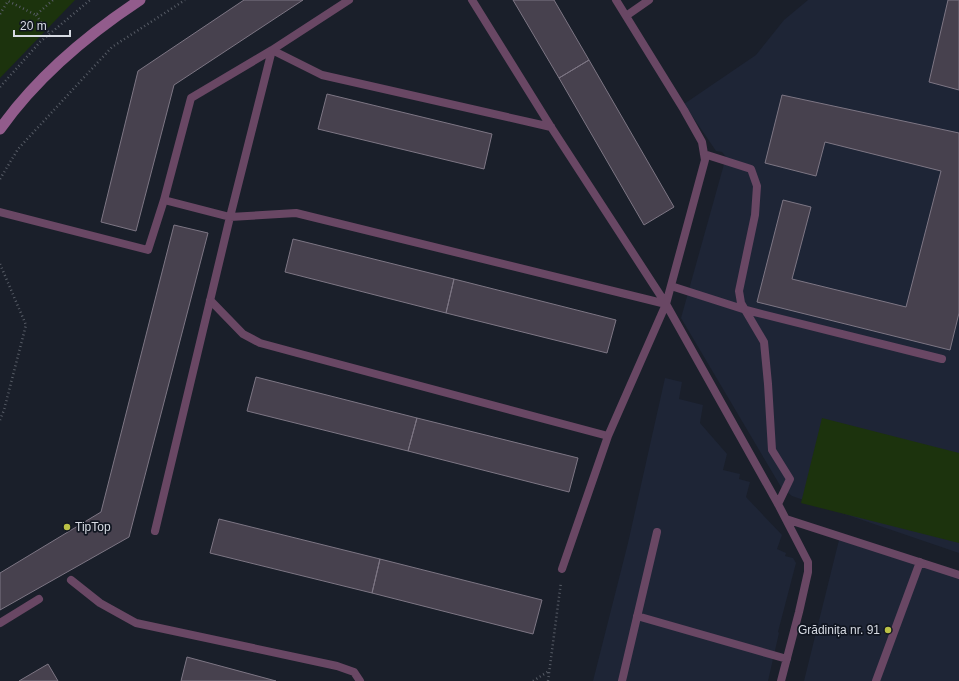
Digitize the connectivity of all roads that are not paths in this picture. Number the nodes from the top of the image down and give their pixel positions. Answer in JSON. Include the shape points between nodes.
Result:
{"nodes":[{"id":1,"x":140,"y":0,"type":"edge"},
{"id":2,"x":349,"y":0,"type":"edge"},
{"id":3,"x":472,"y":0,"type":"edge"},
{"id":4,"x":616,"y":0,"type":"edge"},
{"id":5,"x":649,"y":0,"type":"edge"},
{"id":6,"x":626,"y":16,"type":"junction"},
{"id":7,"x":272,"y":50,"type":"junction"},
{"id":8,"x":551,"y":127,"type":"junction"},
{"id":9,"x":0,"y":129,"type":"edge"},
{"id":10,"x":704,"y":154,"type":"junction"},
{"id":11,"x":164,"y":200,"type":"junction"},
{"id":12,"x":0,"y":212,"type":"edge"},
{"id":13,"x":230,"y":218,"type":"junction"},
{"id":14,"x":671,"y":286,"type":"junction"},
{"id":15,"x":210,"y":300,"type":"junction"},
{"id":16,"x":666,"y":304,"type":"junction"},
{"id":17,"x":746,"y":310,"type":"junction"},
{"id":18,"x":942,"y":359,"type":"dead end"},
{"id":19,"x":608,"y":436,"type":"junction"},
{"id":20,"x":778,"y":504,"type":"junction"},
{"id":21,"x":786,"y":519,"type":"junction"},
{"id":22,"x":155,"y":531,"type":"dead end"},
{"id":23,"x":657,"y":532,"type":"dead end"},
{"id":24,"x":920,"y":562,"type":"junction"},
{"id":25,"x":562,"y":569,"type":"road end"},
{"id":26,"x":959,"y":575,"type":"edge"},
{"id":27,"x":71,"y":580,"type":"dead end"},
{"id":28,"x":40,"y":599,"type":"dead end"},
{"id":29,"x":637,"y":616,"type":"junction"},
{"id":30,"x":0,"y":623,"type":"edge"},
{"id":31,"x":787,"y":659,"type":"junction"},
{"id":32,"x":360,"y":681,"type":"edge"},
{"id":33,"x":622,"y":681,"type":"edge"},
{"id":34,"x":781,"y":681,"type":"edge"},
{"id":35,"x":876,"y":681,"type":"edge"}],
"edges":[{"from":1,"to":9,"type":"main road","via":[[71,51],[25,97]]},
{"from":2,"to":7,"type":"lane"},
{"from":3,"to":8,"type":"lane"},
{"from":4,"to":6,"type":"lane"},
{"from":5,"to":6,"type":"lane"},
{"from":6,"to":10,"type":"lane","via":[[684,110],[702,142]]},
{"from":7,"to":8,"type":"lane","via":[[322,75]]},
{"from":7,"to":11,"type":"lane","via":[[191,98]]},
{"from":7,"to":13,"type":"lane"},
{"from":8,"to":16,"type":"lane"},
{"from":10,"to":14,"type":"lane","via":[[705,160]]},
{"from":10,"to":17,"type":"lane","via":[[751,169],[757,186],[755,215],[739,290],[741,303]]},
{"from":11,"to":12,"type":"lane","via":[[148,250]]},
{"from":11,"to":13,"type":"lane"},
{"from":13,"to":15,"type":"lane"},
{"from":13,"to":16,"type":"lane","via":[[296,213]]},
{"from":14,"to":16,"type":"lane"},
{"from":14,"to":17,"type":"lane"},
{"from":15,"to":19,"type":"lane","via":[[243,334],[260,343]]},
{"from":15,"to":22,"type":"lane"},
{"from":16,"to":19,"type":"lane"},
{"from":16,"to":20,"type":"lane"},
{"from":17,"to":18,"type":"lane"},
{"from":17,"to":20,"type":"lane","via":[[764,342],[772,450],[790,479]]},
{"from":19,"to":25,"type":"lane"},
{"from":20,"to":21,"type":"lane"},
{"from":21,"to":24,"type":"lane"},
{"from":21,"to":31,"type":"lane","via":[[808,562],[808,572]]},
{"from":23,"to":29,"type":"lane"},
{"from":24,"to":26,"type":"lane"},
{"from":24,"to":35,"type":"lane"},
{"from":27,"to":32,"type":"lane","via":[[100,603],[136,623],[337,666],[354,672]]},
{"from":28,"to":30,"type":"lane"},
{"from":29,"to":31,"type":"lane"},
{"from":29,"to":33,"type":"lane"},
{"from":31,"to":34,"type":"lane"}]}
